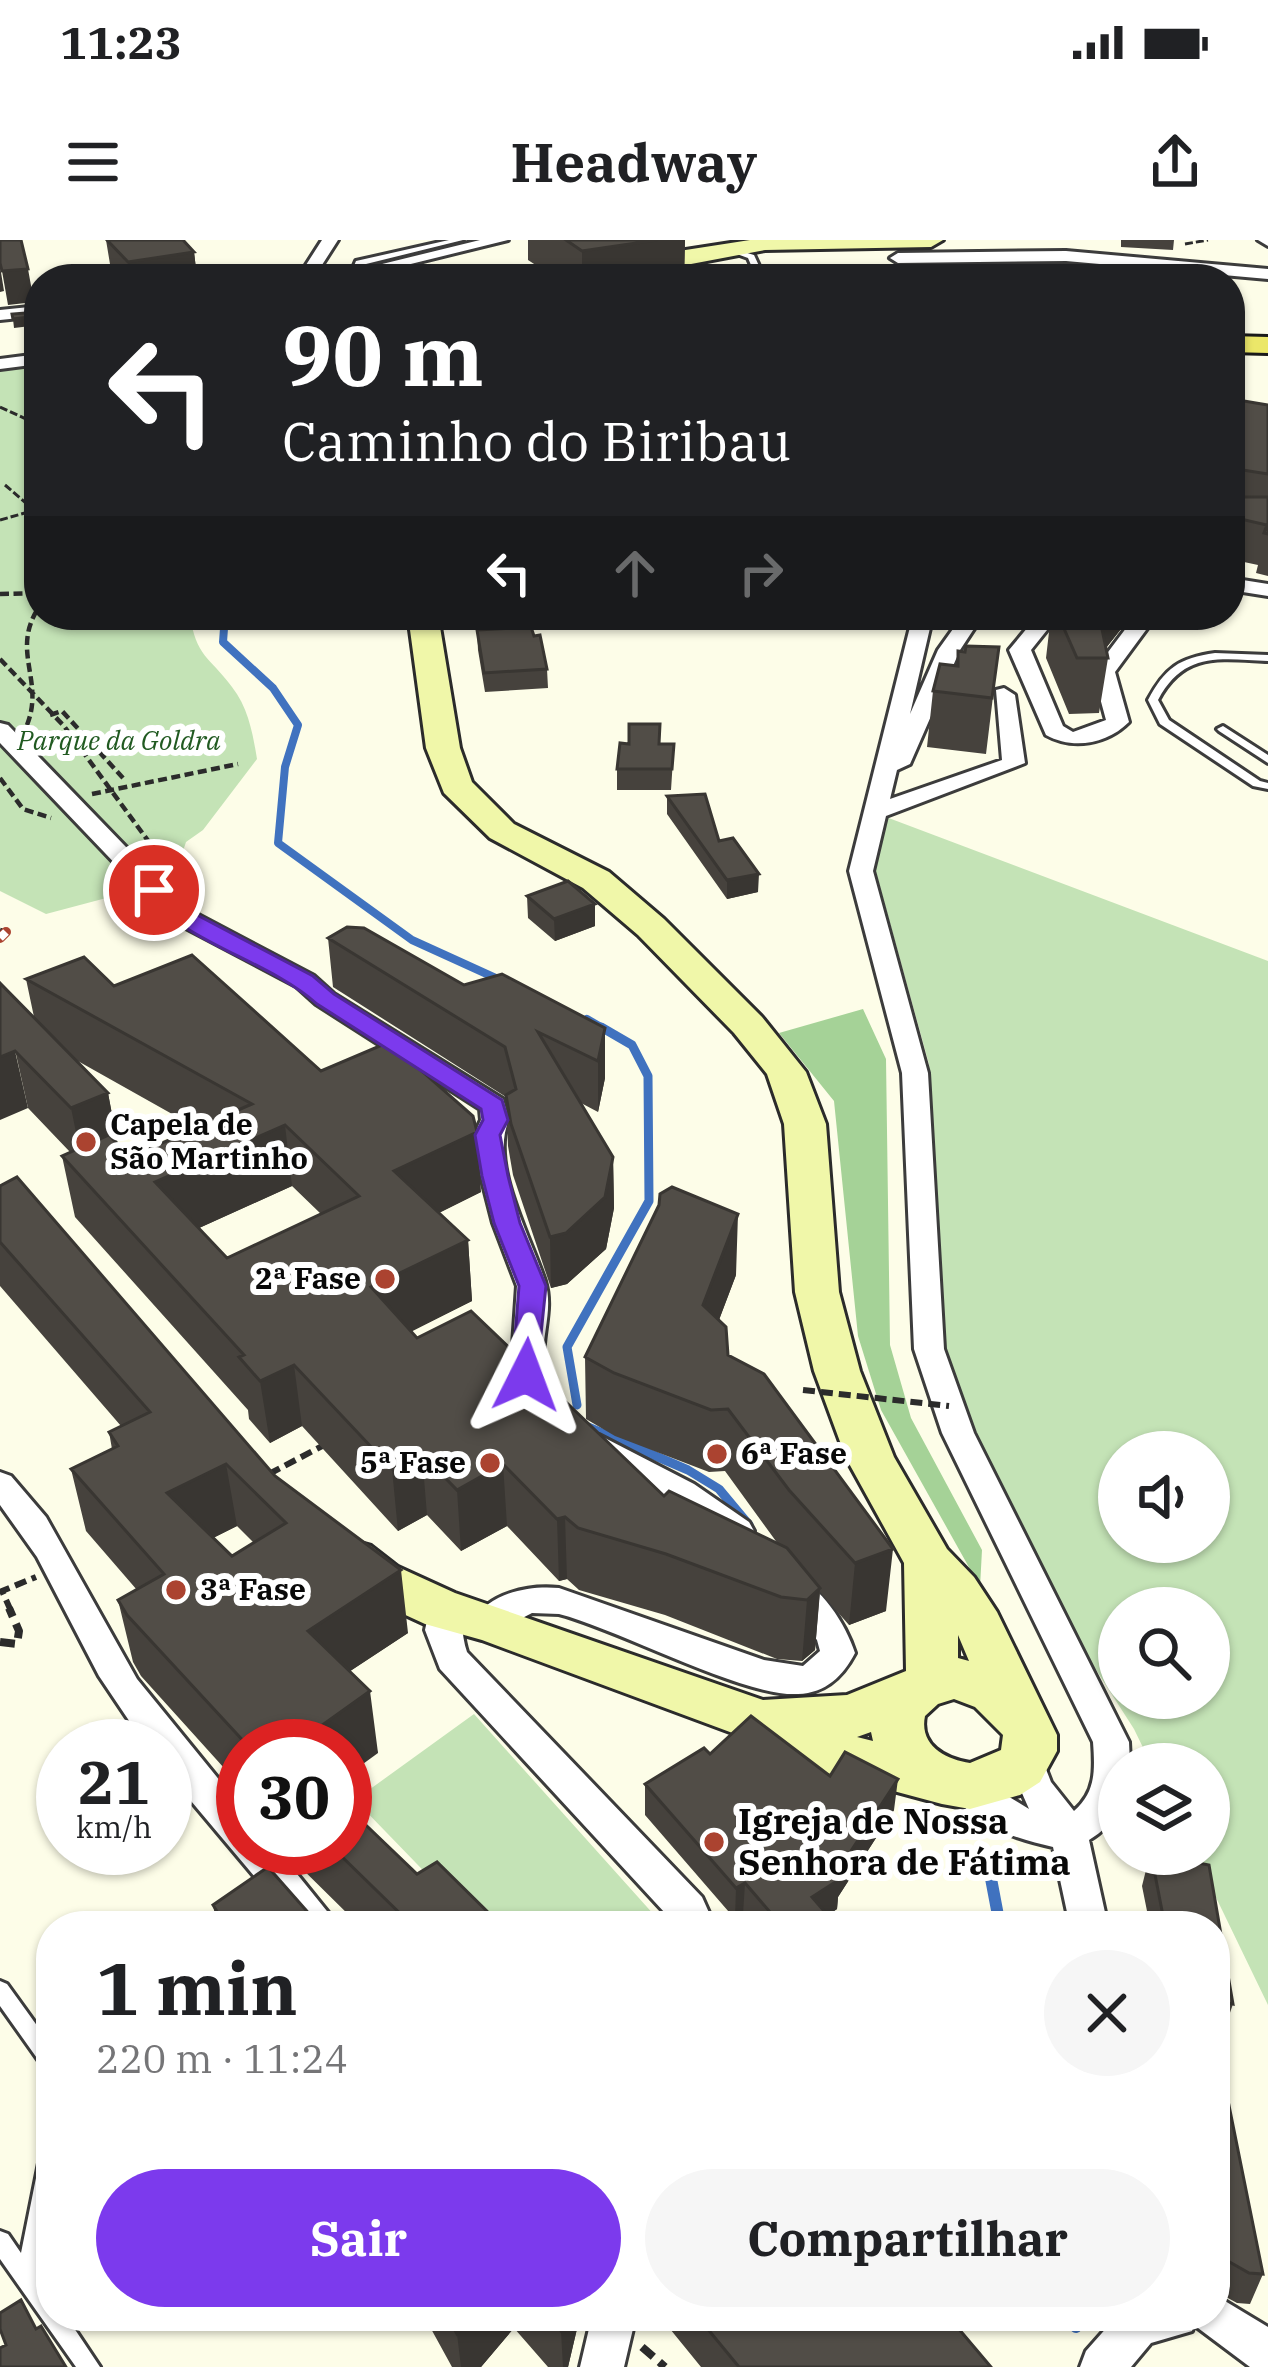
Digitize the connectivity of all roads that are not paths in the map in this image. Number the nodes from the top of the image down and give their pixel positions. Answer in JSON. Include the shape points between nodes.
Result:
{"nodes":[{"id":1,"x":459,"y":240,"type":"edge"},
{"id":2,"x":500,"y":240,"type":"edge"},
{"id":3,"x":931,"y":240,"type":"edge"},
{"id":4,"x":745,"y":245,"type":"edge"},
{"id":5,"x":898,"y":258,"type":"dead end"},
{"id":6,"x":359,"y":264,"type":"edge"},
{"id":7,"x":395,"y":264,"type":"edge"},
{"id":8,"x":640,"y":264,"type":"edge"},
{"id":9,"x":1156,"y":264,"type":"edge"},
{"id":10,"x":425,"y":630,"type":"edge"},
{"id":11,"x":919,"y":630,"type":"edge"},
{"id":12,"x":963,"y":630,"type":"edge"},
{"id":13,"x":1037,"y":630,"type":"edge"},
{"id":14,"x":1136,"y":630,"type":"edge"},
{"id":15,"x":1268,"y":658,"type":"edge"},
{"id":16,"x":1004,"y":695,"type":"dead end"},
{"id":17,"x":0,"y":730,"type":"edge"},
{"id":18,"x":1223,"y":730,"type":"dead end"},
{"id":19,"x":1268,"y":760,"type":"edge"},
{"id":20,"x":1268,"y":786,"type":"edge"},
{"id":21,"x":877,"y":806,"type":"junction"},
{"id":22,"x":0,"y":1484,"type":"edge"},
{"id":23,"x":13,"y":1514,"type":"edge"},
{"id":24,"x":324,"y":1536,"type":"edge"},
{"id":25,"x":929,"y":1563,"type":"junction"},
{"id":26,"x":466,"y":1616,"type":"junction"},
{"id":27,"x":924,"y":1685,"type":"junction"},
{"id":28,"x":1012,"y":1701,"type":"junction"},
{"id":29,"x":757,"y":1720,"type":"junction"},
{"id":30,"x":1024,"y":1757,"type":"junction"},
{"id":31,"x":950,"y":1783,"type":"junction"},
{"id":32,"x":216,"y":1804,"type":"edge"},
{"id":33,"x":1069,"y":1833,"type":"junction"},
{"id":34,"x":276,"y":1875,"type":"edge"},
{"id":35,"x":307,"y":1911,"type":"edge"},
{"id":36,"x":689,"y":1911,"type":"edge"},
{"id":37,"x":1086,"y":1911,"type":"edge"},
{"id":38,"x":0,"y":1990,"type":"edge"},
{"id":39,"x":36,"y":2040,"type":"edge"},
{"id":40,"x":36,"y":2235,"type":"edge"},
{"id":41,"x":0,"y":2241,"type":"edge"},
{"id":42,"x":28,"y":2279,"type":"junction"},
{"id":43,"x":36,"y":2291,"type":"edge"},
{"id":44,"x":1230,"y":2328,"type":"edge"},
{"id":45,"x":64,"y":2331,"type":"edge"},
{"id":46,"x":610,"y":2331,"type":"edge"},
{"id":47,"x":1139,"y":2331,"type":"edge"},
{"id":48,"x":1268,"y":2353,"type":"edge"},
{"id":49,"x":89,"y":2367,"type":"edge"},
{"id":50,"x":602,"y":2367,"type":"edge"},
{"id":51,"x":1102,"y":2367,"type":"edge"}],
"edges":[{"from":1,"to":6,"type":"lane"},
{"from":2,"to":7,"type":"street"},
{"from":3,"to":4,"type":"main road"},
{"from":4,"to":8,"type":"main road"},
{"from":5,"to":9,"type":"street"},
{"from":10,"to":25,"type":"main road","via":[[443,748],[466,798],[502,831],[596,880],[651,927],[786,1072],[805,1124],[818,1292],[837,1371],[870,1458]]},
{"from":11,"to":21,"type":"street"},
{"from":12,"to":21,"type":"street"},
{"from":13,"to":14,"type":"street","via":[[1020,650],[1054,730],[1070,739],[1118,722],[1104,672]]},
{"from":15,"to":20,"type":"lane","via":[[1194,658],[1163,675],[1153,700],[1164,722]]},
{"from":16,"to":21,"type":"street","via":[[1014,763]]},
{"from":17,"to":26,"type":"street","via":[[176,913],[305,981],[493,1105],[495,1176],[532,1286],[526,1375],[539,1402],[715,1514],[771,1565],[832,1634],[838,1653],[826,1672],[783,1679],[566,1603],[538,1599]]},
{"from":18,"to":19,"type":"lane"},
{"from":21,"to":33,"type":"street","via":[[861,871],[915,1073],[929,1349],[1111,1742],[1114,1789],[1100,1813]]},
{"from":22,"to":23,"type":"street"},
{"from":23,"to":32,"type":"street","via":[[156,1732]]},
{"from":24,"to":26,"type":"main road","via":[[380,1581]]},
{"from":25,"to":27,"type":"main road"},
{"from":25,"to":28,"type":"main road","via":[[947,1576]]},
{"from":26,"to":29,"type":"main road"},
{"from":26,"to":36,"type":"street","via":[[442,1630],[452,1659]]},
{"from":27,"to":28,"type":"main road","via":[[975,1680]]},
{"from":27,"to":29,"type":"main road","via":[[852,1717]]},
{"from":27,"to":31,"type":"main road","via":[[896,1717],[895,1734],[914,1766]]},
{"from":28,"to":30,"type":"main road","via":[[1028,1728]]},
{"from":29,"to":31,"type":"main road","via":[[824,1751]]},
{"from":30,"to":31,"type":"main road","via":[[1000,1779]]},
{"from":30,"to":33,"type":"street","via":[[1035,1789]]},
{"from":31,"to":33,"type":"street","via":[[1023,1827]]},
{"from":33,"to":37,"type":"street"},
{"from":34,"to":35,"type":"street"},
{"from":38,"to":39,"type":"lane"},
{"from":40,"to":42,"type":"lane"},
{"from":41,"to":42,"type":"lane"},
{"from":42,"to":43,"type":"lane"},
{"from":44,"to":48,"type":"street"},
{"from":45,"to":49,"type":"lane"},
{"from":46,"to":50,"type":"street"},
{"from":47,"to":51,"type":"street"}]}
